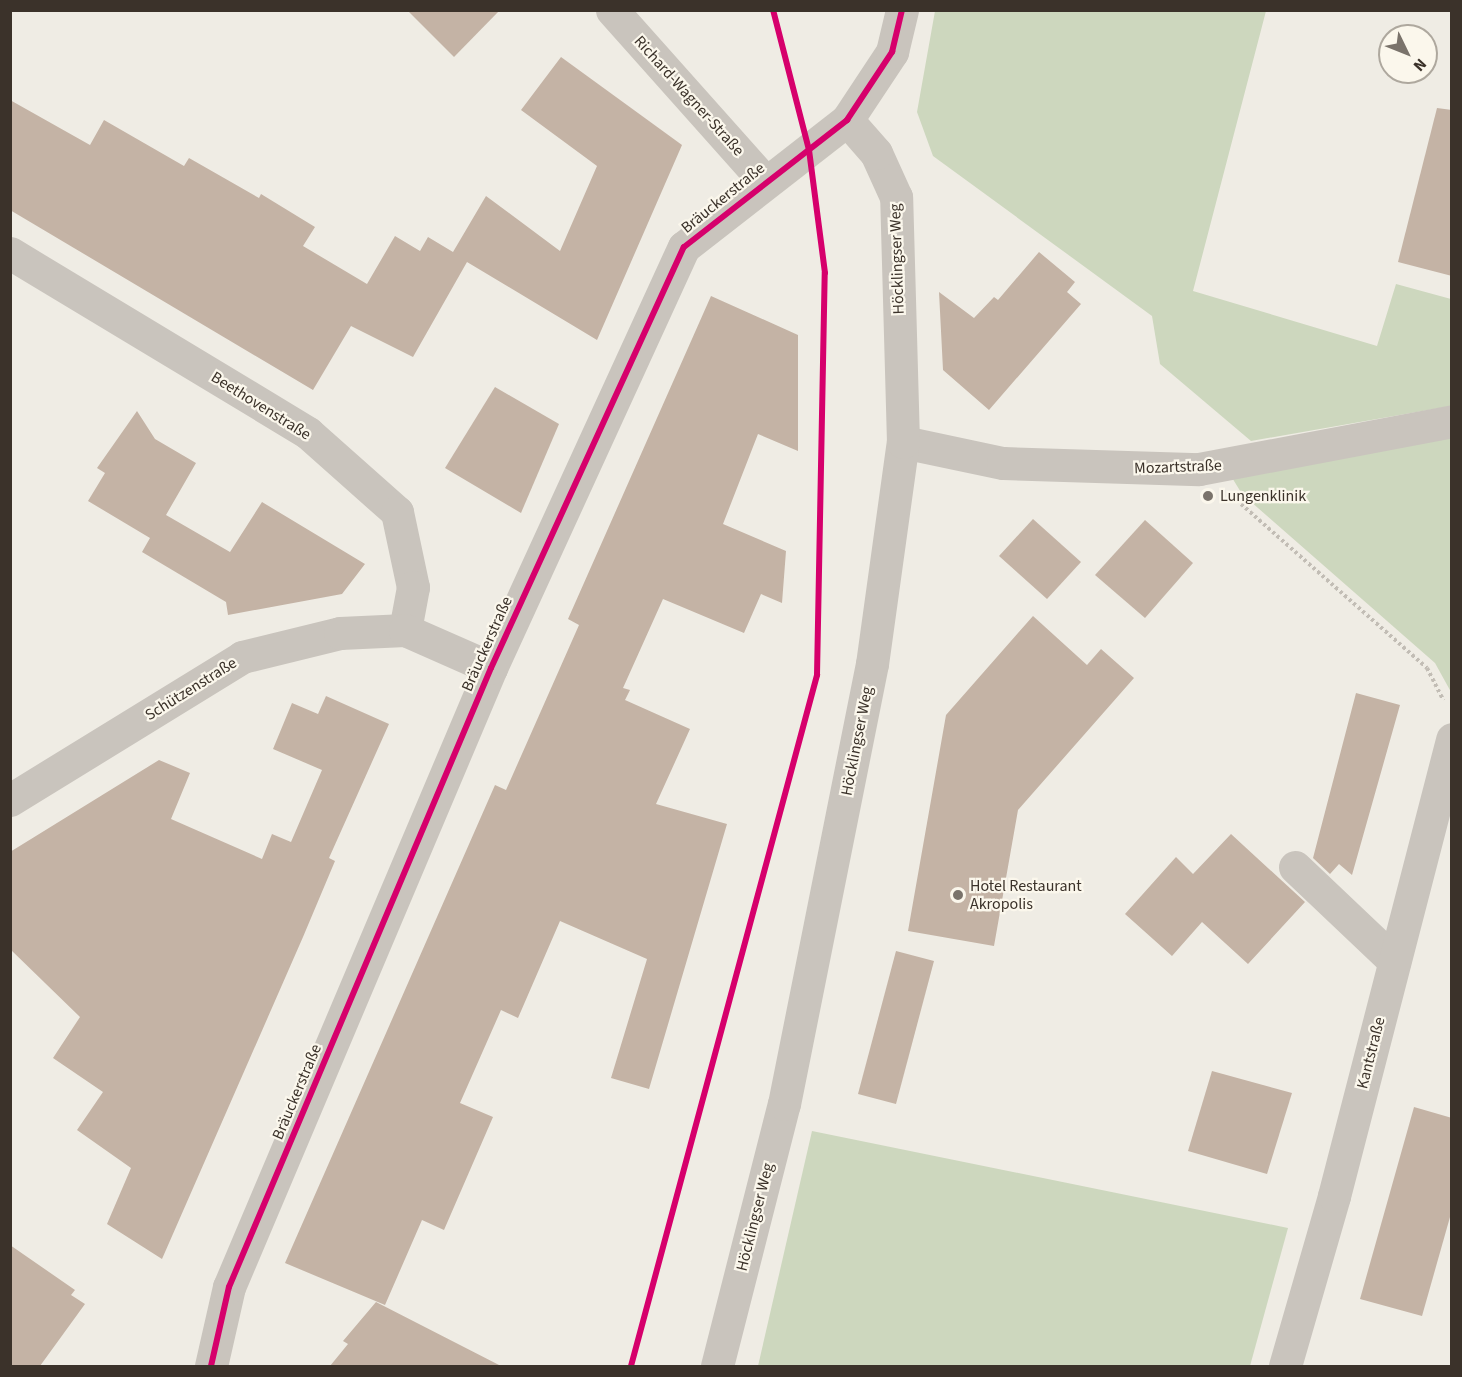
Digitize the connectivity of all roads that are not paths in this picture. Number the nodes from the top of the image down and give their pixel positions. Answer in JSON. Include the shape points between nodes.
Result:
{"nodes":[{"id":1,"x":612,"y":10,"type":"edge"},
{"id":2,"x":902,"y":10,"type":"edge"},
{"id":3,"x":847,"y":120,"type":"junction"},
{"id":4,"x":765,"y":182,"type":"junction"},
{"id":5,"x":10,"y":253,"type":"edge"},
{"id":6,"x":1452,"y":421,"type":"edge"},
{"id":7,"x":903,"y":442,"type":"junction"},
{"id":8,"x":405,"y":630,"type":"junction"},
{"id":9,"x":491,"y":668,"type":"junction"},
{"id":10,"x":1452,"y":739,"type":"edge"},
{"id":11,"x":10,"y":800,"type":"edge"},
{"id":12,"x":1295,"y":867,"type":"dead end"},
{"id":13,"x":1395,"y":961,"type":"junction"},
{"id":14,"x":212,"y":1366,"type":"edge"},
{"id":15,"x":717,"y":1366,"type":"edge"},
{"id":16,"x":1285,"y":1366,"type":"edge"}],
"edges":[{"from":1,"to":4,"type":"street","name":"Richard-Wagner-Straße"},
{"from":2,"to":3,"type":"street","name":"Bräuckerstraße","via":[[892,52]]},
{"from":3,"to":4,"type":"street","name":"Bräuckerstraße"},
{"from":3,"to":7,"type":"street","name":"Höcklingser Weg","via":[[876,153],[896,197]]},
{"from":4,"to":9,"type":"street","name":"Bräuckerstraße","via":[[684,247]]},
{"from":5,"to":8,"type":"street","name":"Beethovenstraße","via":[[308,433],[397,512],[412,587]]},
{"from":6,"to":7,"type":"street","name":"Mozartstraße","via":[[1215,468],[1003,463]]},
{"from":7,"to":15,"type":"street","name":"Höcklingser Weg","via":[[872,664],[784,1104]]},
{"from":8,"to":9,"type":"street","name":"Schützenstraße"},
{"from":8,"to":11,"type":"street","name":"Schützenstraße","via":[[340,633],[242,657]]},
{"from":9,"to":14,"type":"street","name":"Bräuckerstraße","via":[[229,1287]]},
{"from":10,"to":13,"type":"street","name":"Kantstraße"},
{"from":12,"to":13,"type":"street"},
{"from":13,"to":16,"type":"street","name":"Kantstraße"}]}
